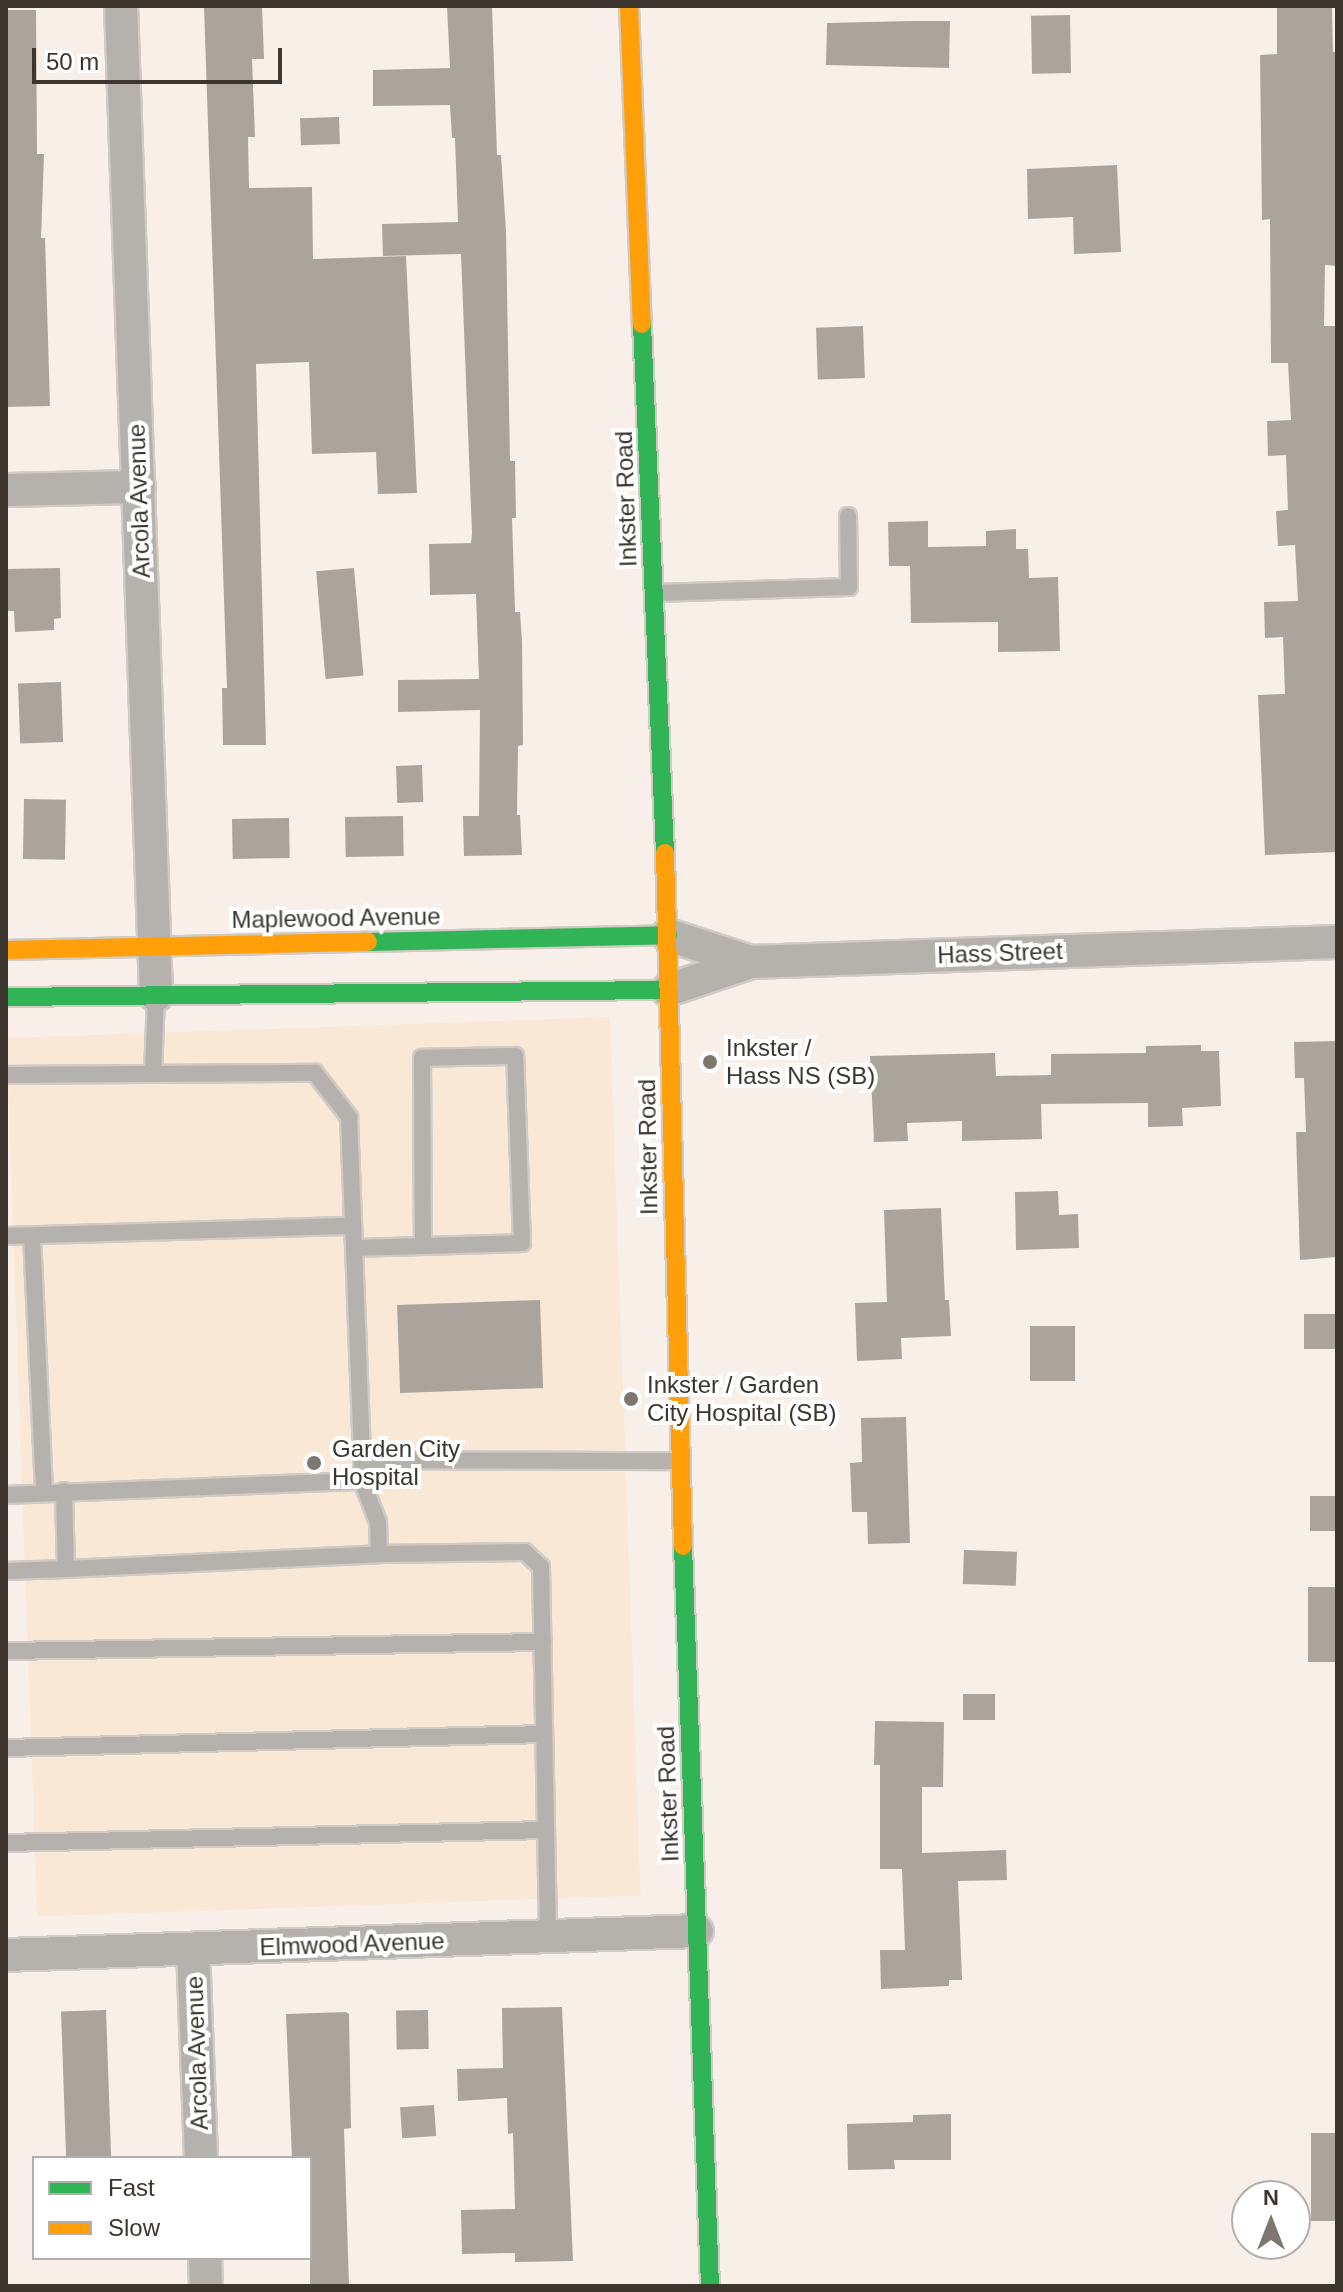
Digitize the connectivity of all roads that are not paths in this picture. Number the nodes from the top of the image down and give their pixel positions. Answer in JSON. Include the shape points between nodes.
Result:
{"nodes":[{"id":1,"x":121,"y":6,"type":"edge"},
{"id":2,"x":629,"y":6,"type":"edge"},
{"id":3,"x":139,"y":487,"type":"junction"},
{"id":4,"x":6,"y":490,"type":"edge"},
{"id":5,"x":848,"y":516,"type":"dead end"},
{"id":6,"x":654,"y":593,"type":"junction"},
{"id":7,"x":668,"y":935,"type":"junction"},
{"id":8,"x":1337,"y":942,"type":"edge"},
{"id":9,"x":153,"y":947,"type":"junction"},
{"id":10,"x":6,"y":950,"type":"edge"},
{"id":11,"x":751,"y":962,"type":"junction"},
{"id":12,"x":668,"y":990,"type":"junction"},
{"id":13,"x":156,"y":995,"type":"junction"},
{"id":14,"x":6,"y":997,"type":"edge"},
{"id":15,"x":153,"y":1074,"type":"junction"},
{"id":16,"x":6,"y":1075,"type":"edge"},
{"id":17,"x":353,"y":1226,"type":"junction"},
{"id":18,"x":6,"y":1236,"type":"edge"},
{"id":19,"x":32,"y":1236,"type":"junction"},
{"id":20,"x":423,"y":1246,"type":"junction"},
{"id":21,"x":354,"y":1248,"type":"junction"},
{"id":22,"x":362,"y":1460,"type":"junction"},
{"id":23,"x":681,"y":1461,"type":"junction"},
{"id":24,"x":362,"y":1481,"type":"junction"},
{"id":25,"x":64,"y":1491,"type":"junction"},
{"id":26,"x":44,"y":1492,"type":"junction"},
{"id":27,"x":6,"y":1495,"type":"edge"},
{"id":28,"x":379,"y":1554,"type":"junction"},
{"id":29,"x":66,"y":1569,"type":"junction"},
{"id":30,"x":6,"y":1571,"type":"edge"},
{"id":31,"x":543,"y":1642,"type":"junction"},
{"id":32,"x":6,"y":1651,"type":"edge"},
{"id":33,"x":544,"y":1734,"type":"junction"},
{"id":34,"x":6,"y":1748,"type":"edge"},
{"id":35,"x":546,"y":1830,"type":"junction"},
{"id":36,"x":6,"y":1843,"type":"edge"},
{"id":37,"x":697,"y":1931,"type":"junction"},
{"id":38,"x":548,"y":1936,"type":"junction"},
{"id":39,"x":193,"y":1949,"type":"junction"},
{"id":40,"x":6,"y":1955,"type":"edge"},
{"id":41,"x":201,"y":2156,"type":"edge"},
{"id":42,"x":205,"y":2260,"type":"edge"},
{"id":43,"x":206,"y":2286,"type":"edge"},
{"id":44,"x":710,"y":2286,"type":"edge"}],
"edges":[{"from":1,"to":3,"type":"street","name":"Arcola Avenue"},
{"from":2,"to":6,"type":"main road","name":"Inkster Road"},
{"from":3,"to":4,"type":"street"},
{"from":3,"to":9,"type":"street","name":"Arcola Avenue"},
{"from":5,"to":6,"type":"lane","via":[[849,587]]},
{"from":6,"to":7,"type":"main road","name":"Inkster Road"},
{"from":7,"to":9,"type":"main road","name":"Maplewood Avenue"},
{"from":7,"to":11,"type":"street","name":"Hass Street"},
{"from":7,"to":12,"type":"main road","name":"Inkster Road"},
{"from":8,"to":11,"type":"street","name":"Hass Street"},
{"from":9,"to":10,"type":"main road","name":"Maplewood Avenue"},
{"from":9,"to":13,"type":"street","name":"Arcola Avenue"},
{"from":11,"to":12,"type":"street"},
{"from":12,"to":13,"type":"main road"},
{"from":12,"to":23,"type":"main road","name":"Inkster Road"},
{"from":13,"to":14,"type":"main road"},
{"from":13,"to":15,"type":"lane"},
{"from":15,"to":16,"type":"lane"},
{"from":15,"to":17,"type":"lane","via":[[315,1073],[349,1117]]},
{"from":17,"to":19,"type":"lane"},
{"from":17,"to":21,"type":"lane"},
{"from":18,"to":19,"type":"lane"},
{"from":19,"to":26,"type":"lane"},
{"from":20,"to":20,"type":"lane","via":[[522,1243],[515,1056],[422,1058]]},
{"from":20,"to":21,"type":"lane"},
{"from":21,"to":22,"type":"lane"},
{"from":22,"to":23,"type":"lane"},
{"from":22,"to":24,"type":"lane"},
{"from":23,"to":37,"type":"main road","name":"Inkster Road"},
{"from":24,"to":25,"type":"lane"},
{"from":24,"to":28,"type":"lane","via":[[378,1522]]},
{"from":25,"to":26,"type":"lane"},
{"from":25,"to":29,"type":"lane"},
{"from":26,"to":27,"type":"lane"},
{"from":28,"to":29,"type":"lane"},
{"from":28,"to":31,"type":"lane","via":[[525,1552],[541,1567]]},
{"from":29,"to":30,"type":"lane"},
{"from":31,"to":32,"type":"lane"},
{"from":31,"to":33,"type":"lane"},
{"from":33,"to":34,"type":"lane"},
{"from":33,"to":35,"type":"lane"},
{"from":35,"to":36,"type":"lane"},
{"from":35,"to":38,"type":"lane"},
{"from":37,"to":38,"type":"street","name":"Elmwood Avenue"},
{"from":37,"to":44,"type":"main road","name":"Inkster Road"},
{"from":38,"to":39,"type":"street","name":"Elmwood Avenue"},
{"from":39,"to":40,"type":"street","name":"Elmwood Avenue"},
{"from":39,"to":41,"type":"street","name":"Arcola Avenue"},
{"from":42,"to":43,"type":"street"}]}
